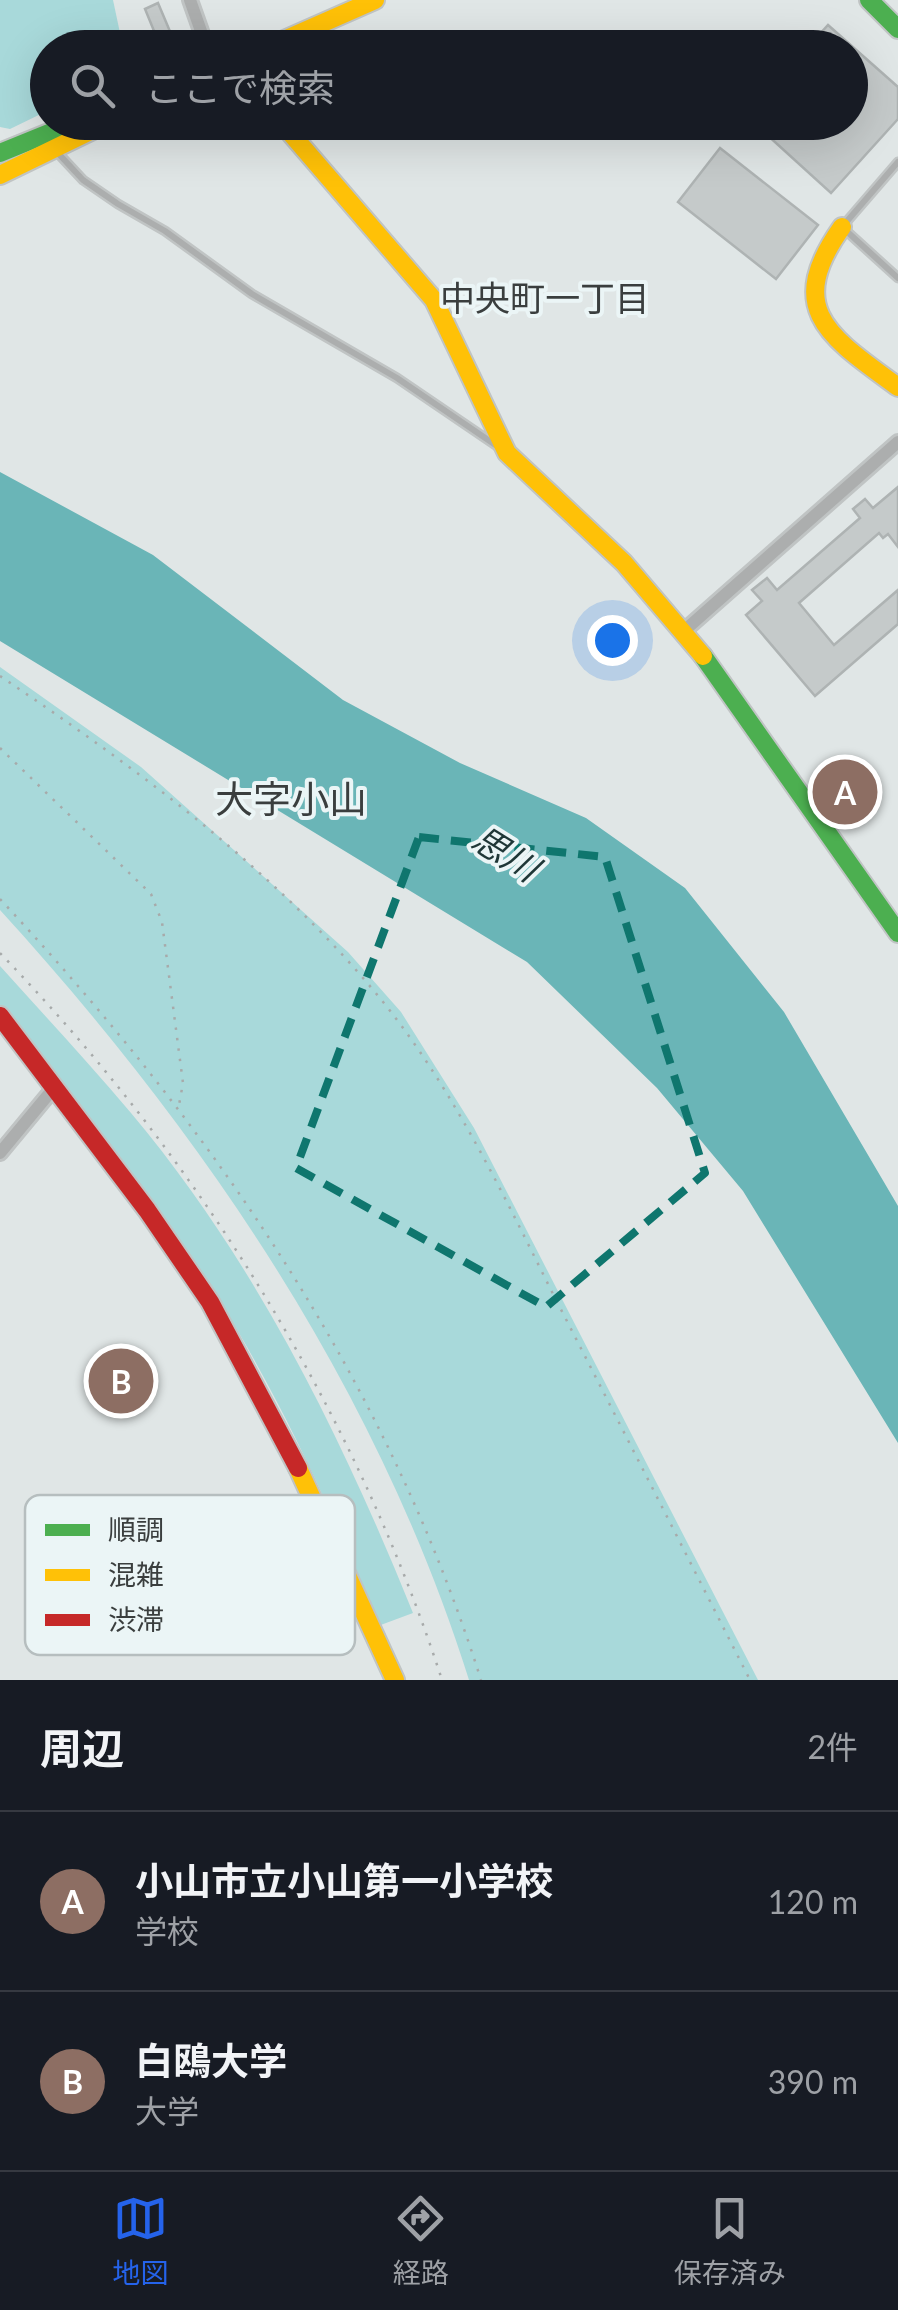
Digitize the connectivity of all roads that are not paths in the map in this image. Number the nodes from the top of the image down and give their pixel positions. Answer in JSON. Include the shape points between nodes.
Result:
{"nodes":[{"id":1,"x":190,"y":0,"type":"edge"},
{"id":2,"x":363,"y":2,"type":"edge"},
{"id":3,"x":882,"y":4,"type":"edge"},
{"id":4,"x":898,"y":29,"type":"edge"},
{"id":5,"x":201,"y":30,"type":"edge"},
{"id":6,"x":304,"y":30,"type":"edge"},
{"id":7,"x":30,"y":140,"type":"edge"},
{"id":8,"x":74,"y":140,"type":"edge"},
{"id":9,"x":296,"y":140,"type":"edge"},
{"id":10,"x":0,"y":152,"type":"edge"},
{"id":11,"x":48,"y":153,"type":"junction"},
{"id":12,"x":898,"y":162,"type":"edge"},
{"id":13,"x":0,"y":175,"type":"edge"},
{"id":14,"x":842,"y":227,"type":"junction"},
{"id":15,"x":898,"y":278,"type":"edge"},
{"id":16,"x":898,"y":387,"type":"edge"},
{"id":17,"x":898,"y":442,"type":"edge"},
{"id":18,"x":507,"y":453,"type":"junction"},
{"id":19,"x":686,"y":630,"type":"junction"},
{"id":20,"x":898,"y":933,"type":"edge"},
{"id":21,"x":0,"y":1016,"type":"edge"},
{"id":22,"x":53,"y":1089,"type":"junction"},
{"id":23,"x":0,"y":1153,"type":"edge"},
{"id":24,"x":312,"y":1495,"type":"edge"},
{"id":25,"x":355,"y":1589,"type":"edge"},
{"id":26,"x":396,"y":1680,"type":"edge"}],
"edges":[{"from":1,"to":5,"type":"street"},
{"from":2,"to":6,"type":"main road"},
{"from":3,"to":4,"type":"main road"},
{"from":7,"to":10,"type":"main road"},
{"from":8,"to":11,"type":"main road"},
{"from":9,"to":18,"type":"main road","via":[[434,300]]},
{"from":11,"to":13,"type":"main road"},
{"from":11,"to":18,"type":"lane","via":[[252,294],[397,378]]},
{"from":12,"to":14,"type":"lane"},
{"from":14,"to":15,"type":"lane"},
{"from":14,"to":16,"type":"main road","via":[[816,270],[811,292],[818,320]]},
{"from":17,"to":19,"type":"street"},
{"from":18,"to":19,"type":"main road"},
{"from":19,"to":20,"type":"main road"},
{"from":21,"to":22,"type":"main road"},
{"from":22,"to":23,"type":"street"},
{"from":22,"to":24,"type":"main road","via":[[210,1302]]},
{"from":25,"to":26,"type":"main road"}]}
